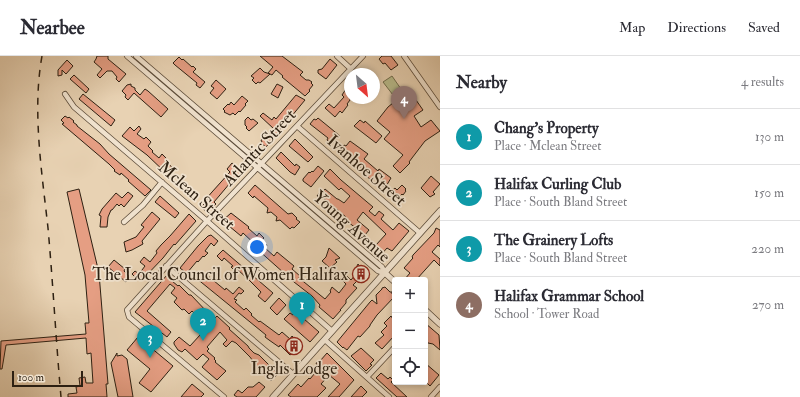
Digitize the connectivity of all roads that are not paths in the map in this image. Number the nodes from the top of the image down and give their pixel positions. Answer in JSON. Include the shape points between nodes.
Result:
{"nodes":[{"id":1,"x":127,"y":56,"type":"edge"},
{"id":2,"x":136,"y":56,"type":"edge"},
{"id":3,"x":337,"y":56,"type":"edge"},
{"id":4,"x":363,"y":56,"type":"edge"},
{"id":5,"x":404,"y":56,"type":"edge"},
{"id":6,"x":350,"y":68,"type":"edge"},
{"id":7,"x":352,"y":68,"type":"edge"},
{"id":8,"x":344,"y":76,"type":"edge"},
{"id":9,"x":179,"y":92,"type":"junction"},
{"id":10,"x":65,"y":94,"type":"dead end"},
{"id":11,"x":175,"y":96,"type":"junction"},
{"id":12,"x":440,"y":107,"type":"edge"},
{"id":13,"x":296,"y":126,"type":"junction"},
{"id":14,"x":262,"y":164,"type":"junction"},
{"id":15,"x":257,"y":168,"type":"junction"},
{"id":16,"x":162,"y":182,"type":"junction"},
{"id":17,"x":440,"y":210,"type":"edge"},
{"id":18,"x":207,"y":221,"type":"junction"},
{"id":19,"x":124,"y":222,"type":"dead end"},
{"id":20,"x":420,"y":233,"type":"junction"},
{"id":21,"x":166,"y":266,"type":"junction"},
{"id":22,"x":385,"y":273,"type":"junction"},
{"id":23,"x":392,"y":279,"type":"edge"},
{"id":24,"x":428,"y":313,"type":"edge"},
{"id":25,"x":440,"y":324,"type":"edge"},
{"id":26,"x":332,"y":331,"type":"junction"},
{"id":27,"x":325,"y":340,"type":"junction"},
{"id":28,"x":392,"y":349,"type":"edge"},
{"id":29,"x":293,"y":374,"type":"junction"},
{"id":30,"x":367,"y":377,"type":"junction"},
{"id":31,"x":440,"y":387,"type":"edge"},
{"id":32,"x":224,"y":397,"type":"edge"},
{"id":33,"x":273,"y":397,"type":"edge"},
{"id":34,"x":390,"y":397,"type":"edge"},
{"id":35,"x":431,"y":397,"type":"edge"}],
"edges":[{"from":1,"to":11,"type":"street","name":"Young Avenue"},
{"from":2,"to":9,"type":"street","name":"Young Avenue"},
{"from":3,"to":6,"type":"street"},
{"from":4,"to":7,"type":"street","name":"Atlantic Street"},
{"from":5,"to":12,"type":"street"},
{"from":8,"to":13,"type":"street","name":"Atlantic Street"},
{"from":9,"to":11,"type":"street"},
{"from":9,"to":14,"type":"street","name":"Young Avenue"},
{"from":10,"to":16,"type":"street","name":"Mclean Street","via":[[74,107]]},
{"from":11,"to":15,"type":"street","name":"Young Avenue"},
{"from":13,"to":14,"type":"street","name":"Atlantic Street"},
{"from":13,"to":20,"type":"street","name":"Ivanhoe Street"},
{"from":14,"to":15,"type":"street","name":"Atlantic Street"},
{"from":14,"to":22,"type":"street","name":"Young Avenue","via":[[382,267]]},
{"from":15,"to":18,"type":"street","name":"Atlantic Street"},
{"from":15,"to":22,"type":"street","name":"Young Avenue","via":[[378,271]]},
{"from":16,"to":18,"type":"street","name":"Mclean Street"},
{"from":16,"to":19,"type":"street","via":[[143,205]]},
{"from":17,"to":20,"type":"street"},
{"from":18,"to":21,"type":"street","name":"Atlantic Street"},
{"from":18,"to":26,"type":"street","name":"Mclean Street"},
{"from":20,"to":22,"type":"street"},
{"from":21,"to":29,"type":"street"},
{"from":21,"to":32,"type":"street","name":"Atlantic Street","via":[[127,310],[129,317]]},
{"from":22,"to":23,"type":"street"},
{"from":22,"to":26,"type":"street"},
{"from":24,"to":25,"type":"street"},
{"from":26,"to":27,"type":"street"},
{"from":27,"to":29,"type":"street"},
{"from":27,"to":30,"type":"street"},
{"from":28,"to":30,"type":"street"},
{"from":29,"to":33,"type":"street"},
{"from":30,"to":34,"type":"street"},
{"from":31,"to":35,"type":"street"}]}
